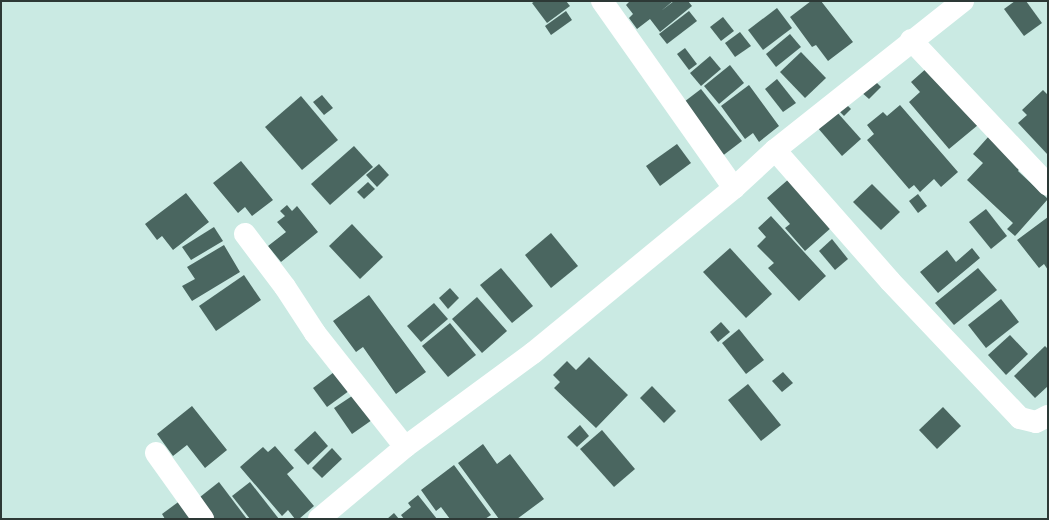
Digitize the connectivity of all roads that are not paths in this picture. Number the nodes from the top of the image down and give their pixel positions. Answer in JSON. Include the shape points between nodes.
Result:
{"nodes":[{"id":1,"x":602,"y":1,"type":"edge"},
{"id":2,"x":963,"y":1,"type":"edge"},
{"id":3,"x":911,"y":40,"type":"junction"},
{"id":4,"x":775,"y":150,"type":"junction"},
{"id":5,"x":1048,"y":186,"type":"edge"},
{"id":6,"x":734,"y":188,"type":"junction"},
{"id":7,"x":245,"y":234,"type":"dead end"},
{"id":8,"x":1048,"y":416,"type":"edge"},
{"id":9,"x":405,"y":447,"type":"junction"},
{"id":10,"x":156,"y":453,"type":"dead end"},
{"id":11,"x":203,"y":519,"type":"edge"},
{"id":12,"x":319,"y":519,"type":"edge"}],
"edges":[{"from":1,"to":6,"type":"street"},
{"from":2,"to":3,"type":"street"},
{"from":3,"to":4,"type":"street"},
{"from":3,"to":5,"type":"street"},
{"from":4,"to":6,"type":"street"},
{"from":4,"to":8,"type":"street","via":[[890,281],[1020,418],[1036,422]]},
{"from":6,"to":9,"type":"street","via":[[533,353]]},
{"from":7,"to":9,"type":"street","via":[[315,333]]},
{"from":9,"to":12,"type":"street"},
{"from":10,"to":11,"type":"street"}]}
